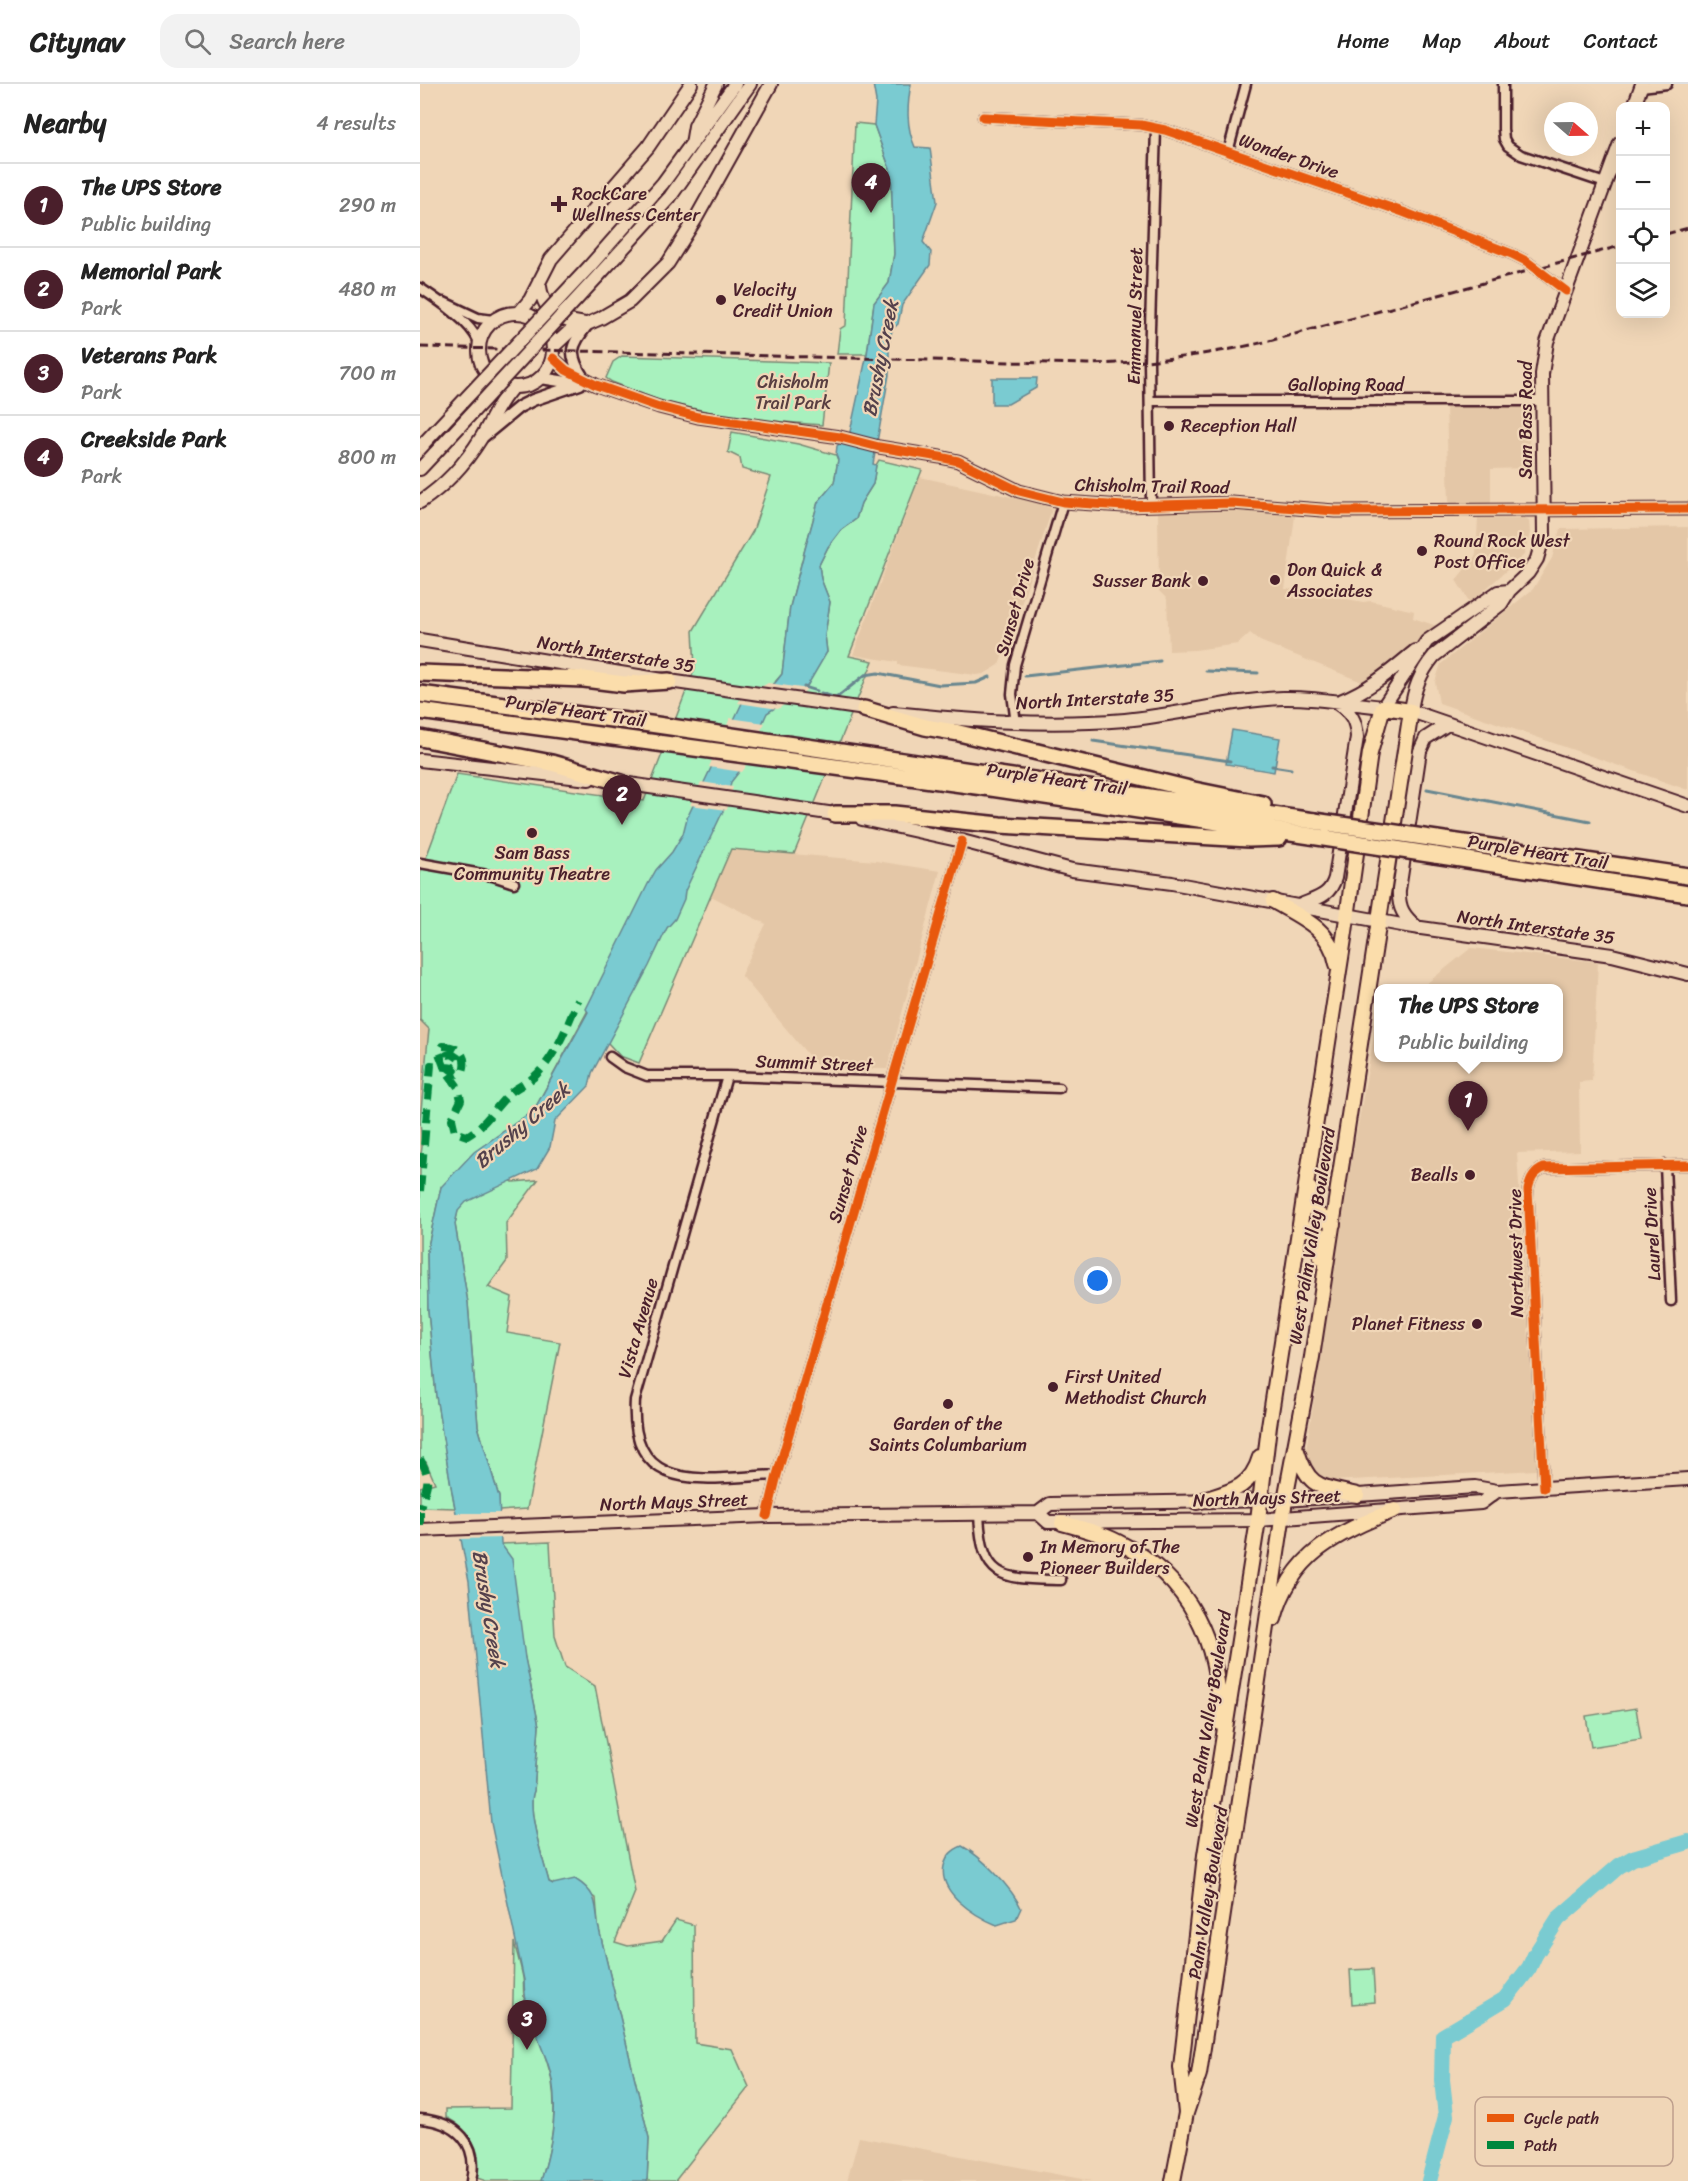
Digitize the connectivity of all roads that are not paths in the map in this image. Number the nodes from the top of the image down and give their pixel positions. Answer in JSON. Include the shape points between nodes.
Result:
{"nodes":[{"id":1,"x":691,"y":84,"type":"edge"},
{"id":2,"x":716,"y":84,"type":"edge"},
{"id":3,"x":735,"y":84,"type":"edge"},
{"id":4,"x":750,"y":84,"type":"edge"},
{"id":5,"x":771,"y":84,"type":"edge"},
{"id":6,"x":1246,"y":84,"type":"edge"},
{"id":7,"x":1503,"y":84,"type":"edge"},
{"id":8,"x":1667,"y":84,"type":"edge"},
{"id":9,"x":1642,"y":86,"type":"edge"},
{"id":10,"x":1636,"y":102,"type":"edge"},
{"id":11,"x":983,"y":117,"type":"dead end"},
{"id":12,"x":1156,"y":128,"type":"junction"},
{"id":13,"x":691,"y":147,"type":"junction"},
{"id":14,"x":1228,"y":152,"type":"junction"},
{"id":15,"x":1616,"y":154,"type":"edge"},
{"id":16,"x":1605,"y":183,"type":"junction"},
{"id":17,"x":594,"y":272,"type":"junction"},
{"id":18,"x":539,"y":281,"type":"junction"},
{"id":19,"x":420,"y":288,"type":"edge"},
{"id":20,"x":1566,"y":291,"type":"junction"},
{"id":21,"x":441,"y":302,"type":"junction"},
{"id":22,"x":519,"y":313,"type":"junction"},
{"id":23,"x":493,"y":320,"type":"junction"},
{"id":24,"x":587,"y":324,"type":"junction"},
{"id":25,"x":479,"y":342,"type":"junction"},
{"id":26,"x":554,"y":352,"type":"junction"},
{"id":27,"x":541,"y":378,"type":"junction"},
{"id":28,"x":581,"y":381,"type":"junction"},
{"id":29,"x":513,"y":387,"type":"junction"},
{"id":30,"x":1150,"y":401,"type":"junction"},
{"id":31,"x":1542,"y":401,"type":"junction"},
{"id":32,"x":481,"y":438,"type":"junction"},
{"id":33,"x":422,"y":445,"type":"edge"},
{"id":34,"x":420,"y":469,"type":"edge"},
{"id":35,"x":420,"y":502,"type":"edge"},
{"id":36,"x":1063,"y":502,"type":"junction"},
{"id":37,"x":1151,"y":505,"type":"junction"},
{"id":38,"x":1544,"y":510,"type":"junction"},
{"id":39,"x":1688,"y":510,"type":"edge"},
{"id":40,"x":1509,"y":591,"type":"junction"},
{"id":41,"x":420,"y":640,"type":"edge"},
{"id":42,"x":1428,"y":641,"type":"junction"},
{"id":43,"x":420,"y":673,"type":"edge"},
{"id":44,"x":669,"y":681,"type":"junction"},
{"id":45,"x":420,"y":694,"type":"edge"},
{"id":46,"x":1336,"y":702,"type":"junction"},
{"id":47,"x":1383,"y":707,"type":"junction"},
{"id":48,"x":859,"y":709,"type":"junction"},
{"id":49,"x":420,"y":711,"type":"edge"},
{"id":50,"x":1411,"y":711,"type":"junction"},
{"id":51,"x":1016,"y":723,"type":"junction"},
{"id":52,"x":1448,"y":724,"type":"junction"},
{"id":53,"x":420,"y":738,"type":"edge"},
{"id":54,"x":420,"y":760,"type":"edge"},
{"id":55,"x":626,"y":784,"type":"junction"},
{"id":56,"x":1688,"y":806,"type":"edge"},
{"id":57,"x":829,"y":813,"type":"junction"},
{"id":58,"x":1313,"y":829,"type":"junction"},
{"id":59,"x":962,"y":841,"type":"junction"},
{"id":60,"x":420,"y":863,"type":"edge"},
{"id":61,"x":1688,"y":874,"type":"edge"},
{"id":62,"x":514,"y":883,"type":"dead end"},
{"id":63,"x":1688,"y":894,"type":"edge"},
{"id":64,"x":1273,"y":901,"type":"junction"},
{"id":65,"x":1300,"y":905,"type":"junction"},
{"id":66,"x":1348,"y":914,"type":"junction"},
{"id":67,"x":1379,"y":920,"type":"junction"},
{"id":68,"x":1418,"y":928,"type":"junction"},
{"id":69,"x":1338,"y":974,"type":"junction"},
{"id":70,"x":1688,"y":974,"type":"edge"},
{"id":71,"x":610,"y":1057,"type":"dead end"},
{"id":72,"x":727,"y":1076,"type":"junction"},
{"id":73,"x":891,"y":1083,"type":"junction"},
{"id":74,"x":1059,"y":1088,"type":"dead end"},
{"id":75,"x":1665,"y":1165,"type":"junction"},
{"id":76,"x":1688,"y":1165,"type":"edge"},
{"id":77,"x":1308,"y":1172,"type":"junction"},
{"id":78,"x":1333,"y":1224,"type":"junction"},
{"id":79,"x":1299,"y":1228,"type":"junction"},
{"id":80,"x":1323,"y":1278,"type":"junction"},
{"id":81,"x":1671,"y":1301,"type":"dead end"},
{"id":82,"x":1269,"y":1426,"type":"junction"},
{"id":83,"x":1296,"y":1448,"type":"junction"},
{"id":84,"x":777,"y":1474,"type":"junction"},
{"id":85,"x":1688,"y":1479,"type":"edge"},
{"id":86,"x":1544,"y":1488,"type":"junction"},
{"id":87,"x":1497,"y":1491,"type":"junction"},
{"id":88,"x":1357,"y":1495,"type":"junction"},
{"id":89,"x":1260,"y":1500,"type":"junction"},
{"id":90,"x":1285,"y":1500,"type":"junction"},
{"id":91,"x":1197,"y":1502,"type":"junction"},
{"id":92,"x":1395,"y":1510,"type":"junction"},
{"id":93,"x":1038,"y":1513,"type":"junction"},
{"id":94,"x":979,"y":1514,"type":"junction"},
{"id":95,"x":767,"y":1516,"type":"junction"},
{"id":96,"x":1282,"y":1518,"type":"junction"},
{"id":97,"x":1258,"y":1520,"type":"junction"},
{"id":98,"x":1062,"y":1523,"type":"junction"},
{"id":99,"x":420,"y":1530,"type":"edge"},
{"id":100,"x":1061,"y":1580,"type":"dead end"},
{"id":101,"x":1259,"y":1677,"type":"junction"},
{"id":102,"x":1218,"y":1776,"type":"junction"},
{"id":103,"x":1205,"y":1855,"type":"joint"},
{"id":104,"x":1185,"y":2114,"type":"junction"},
{"id":105,"x":420,"y":2119,"type":"edge"},
{"id":106,"x":471,"y":2181,"type":"edge"},
{"id":107,"x":1173,"y":2181,"type":"edge"}],
"edges":[{"from":1,"to":18,"type":"main road","via":[[648,147],[564,242]]},
{"from":2,"to":13,"type":"main road","via":[[695,126]]},
{"from":3,"to":13,"type":"main road"},
{"from":4,"to":17,"type":"main road","via":[[670,197]]},
{"from":5,"to":24,"type":"main road","via":[[668,263],[630,300]]},
{"from":6,"to":14,"type":"street"},
{"from":7,"to":16,"type":"street","via":[[1503,129],[1508,146],[1521,155]]},
{"from":8,"to":9,"type":"street"},
{"from":9,"to":10,"type":"main road"},
{"from":11,"to":12,"type":"street","name":"Wonder Drive"},
{"from":12,"to":14,"type":"street","name":"Wonder Drive"},
{"from":12,"to":30,"type":"street","name":"Emmanuel Street"},
{"from":13,"to":17,"type":"main road"},
{"from":14,"to":20,"type":"street","name":"Wonder Drive","via":[[1512,254]]},
{"from":15,"to":16,"type":"main road","name":"Sam Bass Road"},
{"from":16,"to":20,"type":"main road","name":"Sam Bass Road"},
{"from":17,"to":33,"type":"main road","bridge":true},
{"from":17,"to":34,"type":"main road","bridge":true},
{"from":18,"to":22,"type":"main road"},
{"from":18,"to":24,"type":"main road","via":[[544,304],[551,313]]},
{"from":19,"to":21,"type":"street"},
{"from":20,"to":31,"type":"main road","name":"Sam Bass Road","via":[[1547,342]]},
{"from":21,"to":23,"type":"street","via":[[478,318]]},
{"from":21,"to":25,"type":"street","via":[[471,329]]},
{"from":22,"to":23,"type":"main road"},
{"from":22,"to":26,"type":"main road","via":[[542,323]]},
{"from":23,"to":25,"type":"main road"},
{"from":24,"to":26,"type":"main road","via":[[569,332]]},
{"from":24,"to":28,"type":"street","via":[[572,351]]},
{"from":25,"to":29,"type":"main road","via":[[484,370],[495,380]]},
{"from":26,"to":27,"type":"main road","via":[[549,370]]},
{"from":26,"to":28,"type":"street","name":"Chisholm Trail Road","via":[[566,370]]},
{"from":27,"to":28,"type":"street","name":"Chisholm Trail Road"},
{"from":27,"to":29,"type":"main road","via":[[528,386]]},
{"from":28,"to":32,"type":"street","via":[[519,406]]},
{"from":28,"to":36,"type":"street","name":"Chisholm Trail Road","via":[[698,417],[840,437],[958,461],[1018,491]]},
{"from":29,"to":32,"type":"main road","via":[[501,400]]},
{"from":30,"to":31,"type":"street","name":"Galloping Road"},
{"from":30,"to":37,"type":"street","name":"Emmanuel Street"},
{"from":31,"to":38,"type":"main road","name":"Sam Bass Road"},
{"from":32,"to":35,"type":"main road","via":[[450,479]]},
{"from":36,"to":37,"type":"street","name":"Chisholm Trail Road"},
{"from":36,"to":51,"type":"street","name":"Sunset Drive","via":[[1015,665],[1012,694]]},
{"from":37,"to":38,"type":"street","name":"Chisholm Trail Road","via":[[1232,503],[1335,511]]},
{"from":38,"to":39,"type":"street","name":"Chisholm Trail Road"},
{"from":38,"to":40,"type":"main road","name":"Sam Bass Road","via":[[1544,534],[1537,559]]},
{"from":40,"to":42,"type":"main road","name":"Sam Bass Road","via":[[1498,592]]},
{"from":40,"to":50,"type":"main road","name":"Sam Bass Road","via":[[1501,604],[1434,656],[1417,683]]},
{"from":41,"to":44,"type":"main road","name":"North Interstate 35"},
{"from":42,"to":46,"type":"main road","via":[[1377,682]]},
{"from":42,"to":47,"type":"main road","name":"Sam Bass Road"},
{"from":43,"to":44,"type":"highway","via":[[624,684]]},
{"from":44,"to":48,"type":"main road","name":"North Interstate 35"},
{"from":45,"to":58,"type":"highway","name":"Purple Heart Trail","via":[[842,752]]},
{"from":46,"to":47,"type":"main road","name":"North Interstate 35"},
{"from":46,"to":51,"type":"main road","name":"North Interstate 35","via":[[1286,698],[1126,719]]},
{"from":46,"to":65,"type":"main road","via":[[1353,716],[1357,737],[1335,878],[1327,893]]},
{"from":47,"to":50,"type":"highway","name":"North Interstate 35"},
{"from":47,"to":66,"type":"highway","via":[[1370,753]]},
{"from":48,"to":51,"type":"main road","name":"North Interstate 35"},
{"from":48,"to":58,"type":"highway","via":[[1259,803]]},
{"from":49,"to":58,"type":"highway","name":"Purple Heart Trail"},
{"from":50,"to":52,"type":"main road","name":"North Interstate 35"},
{"from":50,"to":67,"type":"highway","name":"West Palm Valley Boulevard"},
{"from":52,"to":56,"type":"main road","name":"North Interstate 35"},
{"from":52,"to":68,"type":"main road","via":[[1426,738],[1420,751],[1398,901],[1404,915]]},
{"from":53,"to":55,"type":"highway","via":[[552,763]]},
{"from":54,"to":55,"type":"main road","name":"North Interstate 35"},
{"from":55,"to":57,"type":"main road","name":"North Interstate 35"},
{"from":57,"to":58,"type":"highway","via":[[894,814],[1000,825],[1249,839]]},
{"from":57,"to":59,"type":"main road","name":"North Interstate 35"},
{"from":58,"to":61,"type":"highway","name":"Purple Heart Trail","bridge":true,"via":[[1437,839]]},
{"from":58,"to":63,"type":"highway","name":"Purple Heart Trail","bridge":true,"via":[[1435,855]]},
{"from":59,"to":64,"type":"main road","name":"North Interstate 35","via":[[1072,870]]},
{"from":59,"to":73,"type":"street","name":"Sunset Drive"},
{"from":60,"to":62,"type":"street"},
{"from":64,"to":65,"type":"main road","name":"North Interstate 35"},
{"from":64,"to":69,"type":"highway","via":[[1322,932],[1333,949]]},
{"from":65,"to":66,"type":"main road","name":"North Interstate 35"},
{"from":66,"to":67,"type":"main road","name":"North Interstate 35"},
{"from":66,"to":69,"type":"highway"},
{"from":67,"to":68,"type":"main road","name":"North Interstate 35"},
{"from":67,"to":78,"type":"highway","name":"West Palm Valley Boulevard"},
{"from":68,"to":70,"type":"main road","name":"North Interstate 35","via":[[1612,956]]},
{"from":69,"to":77,"type":"highway","name":"West Palm Valley Boulevard"},
{"from":71,"to":72,"type":"street","name":"Summit Street","via":[[647,1076]]},
{"from":72,"to":73,"type":"street","name":"Summit Street"},
{"from":72,"to":84,"type":"street","name":"Vista Avenue","via":[[635,1400],[634,1429],[643,1452],[670,1474],[694,1478]]},
{"from":73,"to":74,"type":"street","name":"Summit Street"},
{"from":73,"to":84,"type":"street","name":"Sunset Drive"},
{"from":75,"to":76,"type":"street","name":"Northwest Drive"},
{"from":75,"to":81,"type":"street","name":"Laurel Drive"},
{"from":75,"to":86,"type":"street","name":"Northwest Drive","via":[[1544,1168],[1530,1182]]},
{"from":77,"to":78,"type":"highway","via":[[1312,1206],[1317,1215]]},
{"from":77,"to":79,"type":"highway","name":"West Palm Valley Boulevard"},
{"from":78,"to":80,"type":"highway","name":"West Palm Valley Boulevard"},
{"from":79,"to":80,"type":"highway","via":[[1318,1233]]},
{"from":79,"to":82,"type":"highway","name":"West Palm Valley Boulevard"},
{"from":80,"to":83,"type":"highway","name":"West Palm Valley Boulevard"},
{"from":82,"to":89,"type":"highway","name":"West Palm Valley Boulevard"},
{"from":82,"to":91,"type":"highway","via":[[1257,1469],[1249,1481]]},
{"from":83,"to":88,"type":"highway","via":[[1311,1480]]},
{"from":83,"to":90,"type":"highway","name":"West Palm Valley Boulevard"},
{"from":84,"to":95,"type":"street","name":"Sunset Drive"},
{"from":85,"to":86,"type":"main road","name":"North Mays Street"},
{"from":86,"to":87,"type":"main road","name":"North Mays Street"},
{"from":87,"to":88,"type":"main road","name":"North Mays Street","via":[[1474,1486]]},
{"from":87,"to":92,"type":"main road","name":"North Mays Street","via":[[1481,1503]]},
{"from":88,"to":90,"type":"main road","name":"North Mays Street"},
{"from":89,"to":90,"type":"main road","name":"North Mays Street"},
{"from":89,"to":91,"type":"main road","name":"North Mays Street"},
{"from":89,"to":97,"type":"highway","name":"West Palm Valley Boulevard"},
{"from":90,"to":96,"type":"highway","name":"West Palm Valley Boulevard"},
{"from":91,"to":93,"type":"main road","name":"North Mays Street","via":[[1050,1504]]},
{"from":92,"to":96,"type":"main road","name":"North Mays Street"},
{"from":92,"to":101,"type":"highway","via":[[1334,1536],[1303,1565],[1279,1604]]},
{"from":93,"to":94,"type":"main road","name":"North Mays Street"},
{"from":93,"to":98,"type":"main road","name":"North Mays Street","via":[[1048,1522]]},
{"from":94,"to":95,"type":"main road","name":"North Mays Street"},
{"from":94,"to":100,"type":"street","via":[[984,1556],[996,1570],[1024,1579]]},
{"from":95,"to":99,"type":"main road","name":"North Mays Street"},
{"from":96,"to":97,"type":"main road","name":"North Mays Street"},
{"from":96,"to":101,"type":"highway","name":"West Palm Valley Boulevard"},
{"from":97,"to":98,"type":"main road","name":"North Mays Street"},
{"from":97,"to":102,"type":"highway","name":"West Palm Valley Boulevard"},
{"from":98,"to":102,"type":"highway","via":[[1105,1536],[1132,1550],[1157,1568],[1189,1604],[1210,1644],[1218,1678]]},
{"from":101,"to":104,"type":"highway","name":"Palm Valley Boulevard","via":[[1199,2074]]},
{"from":102,"to":103,"type":"highway","name":"West Palm Valley Boulevard"},
{"from":103,"to":104,"type":"highway","name":"Palm Valley Boulevard","via":[[1181,2067]]},
{"from":104,"to":107,"type":"highway","name":"Palm Valley Boulevard"},
{"from":105,"to":106,"type":"street","via":[[443,2122],[465,2139],[474,2166]]}]}
